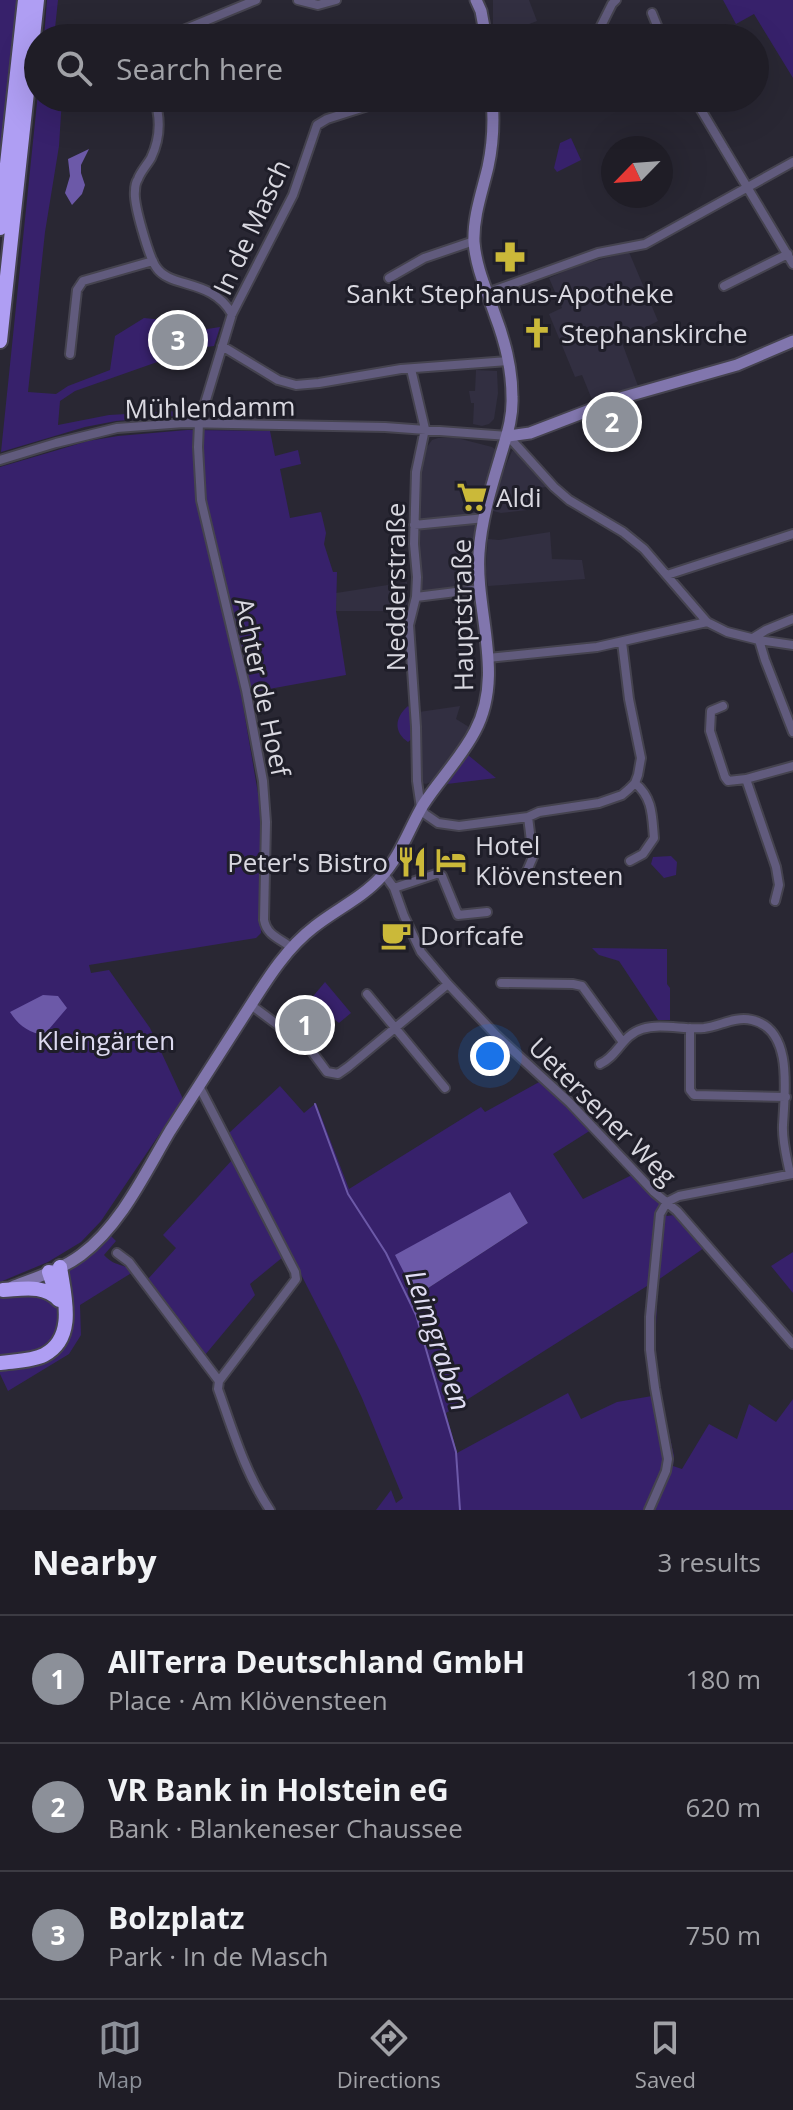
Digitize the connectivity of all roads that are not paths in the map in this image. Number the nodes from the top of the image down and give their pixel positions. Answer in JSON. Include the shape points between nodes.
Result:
{"nodes":[{"id":1,"x":25,"y":0,"type":"edge"},
{"id":2,"x":37,"y":0,"type":"edge"},
{"id":3,"x":256,"y":0,"type":"edge"},
{"id":4,"x":298,"y":0,"type":"edge"},
{"id":5,"x":336,"y":0,"type":"edge"},
{"id":6,"x":476,"y":0,"type":"edge"},
{"id":7,"x":616,"y":0,"type":"edge"},
{"id":8,"x":652,"y":13,"type":"dead end"},
{"id":9,"x":34,"y":24,"type":"edge"},
{"id":10,"x":198,"y":24,"type":"edge"},
{"id":11,"x":483,"y":24,"type":"edge"},
{"id":12,"x":602,"y":24,"type":"edge"},
{"id":13,"x":656,"y":24,"type":"edge"},
{"id":14,"x":25,"y":112,"type":"edge"},
{"id":15,"x":157,"y":112,"type":"edge"},
{"id":16,"x":349,"y":112,"type":"edge"},
{"id":17,"x":492,"y":112,"type":"edge"},
{"id":18,"x":702,"y":112,"type":"edge"},
{"id":19,"x":793,"y":162,"type":"edge"},
{"id":20,"x":746,"y":187,"type":"junction"},
{"id":21,"x":0,"y":228,"type":"edge"},
{"id":22,"x":474,"y":241,"type":"junction"},
{"id":23,"x":788,"y":254,"type":"junction"},
{"id":24,"x":153,"y":261,"type":"junction"},
{"id":25,"x":793,"y":264,"type":"edge"},
{"id":26,"x":389,"y":278,"type":"dead end"},
{"id":27,"x":724,"y":286,"type":"dead end"},
{"id":28,"x":487,"y":293,"type":"junction"},
{"id":29,"x":232,"y":314,"type":"junction"},
{"id":30,"x":0,"y":341,"type":"edge"},
{"id":31,"x":793,"y":341,"type":"edge"},
{"id":32,"x":222,"y":346,"type":"junction"},
{"id":33,"x":70,"y":354,"type":"dead end"},
{"id":34,"x":508,"y":361,"type":"junction"},
{"id":35,"x":411,"y":369,"type":"junction"},
{"id":36,"x":199,"y":423,"type":"junction"},
{"id":37,"x":425,"y":429,"type":"junction"},
{"id":38,"x":508,"y":436,"type":"junction"},
{"id":39,"x":5,"y":458,"type":"edge"},
{"id":40,"x":485,"y":518,"type":"junction"},
{"id":41,"x":414,"y":525,"type":"junction"},
{"id":42,"x":793,"y":534,"type":"edge"},
{"id":43,"x":667,"y":575,"type":"junction"},
{"id":44,"x":480,"y":589,"type":"junction"},
{"id":45,"x":416,"y":597,"type":"junction"},
{"id":46,"x":793,"y":619,"type":"edge"},
{"id":47,"x":707,"y":622,"type":"junction"},
{"id":48,"x":756,"y":639,"type":"junction"},
{"id":49,"x":622,"y":642,"type":"junction"},
{"id":50,"x":793,"y":645,"type":"edge"},
{"id":51,"x":488,"y":658,"type":"junction"},
{"id":52,"x":723,"y":706,"type":"dead end"},
{"id":53,"x":793,"y":732,"type":"edge"},
{"id":54,"x":793,"y":766,"type":"edge"},
{"id":55,"x":746,"y":779,"type":"junction"},
{"id":56,"x":635,"y":783,"type":"junction"},
{"id":57,"x":421,"y":808,"type":"junction"},
{"id":58,"x":528,"y":817,"type":"junction"},
{"id":59,"x":630,"y":861,"type":"dead end"},
{"id":60,"x":527,"y":871,"type":"dead end"},
{"id":61,"x":384,"y":874,"type":"junction"},
{"id":62,"x":394,"y":888,"type":"junction"},
{"id":63,"x":775,"y":901,"type":"dead end"},
{"id":64,"x":487,"y":912,"type":"dead end"},
{"id":65,"x":292,"y":948,"type":"junction"},
{"id":66,"x":501,"y":983,"type":"dead end"},
{"id":67,"x":448,"y":984,"type":"junction"},
{"id":68,"x":367,"y":994,"type":"dead end"},
{"id":69,"x":251,"y":1005,"type":"junction"},
{"id":70,"x":395,"y":1028,"type":"junction"},
{"id":71,"x":690,"y":1028,"type":"junction"},
{"id":72,"x":622,"y":1041,"type":"junction"},
{"id":73,"x":600,"y":1064,"type":"dead end"},
{"id":74,"x":199,"y":1086,"type":"junction"},
{"id":75,"x":445,"y":1088,"type":"dead end"},
{"id":76,"x":786,"y":1097,"type":"junction"},
{"id":77,"x":792,"y":1174,"type":"edge"},
{"id":78,"x":667,"y":1202,"type":"junction"},
{"id":79,"x":117,"y":1253,"type":"dead end"},
{"id":80,"x":55,"y":1270,"type":"junction"},
{"id":81,"x":2,"y":1291,"type":"edge"},
{"id":82,"x":59,"y":1300,"type":"junction"},
{"id":83,"x":66,"y":1318,"type":"junction"},
{"id":84,"x":793,"y":1344,"type":"edge"},
{"id":85,"x":0,"y":1363,"type":"edge"},
{"id":86,"x":219,"y":1381,"type":"junction"},
{"id":87,"x":270,"y":1510,"type":"edge"},
{"id":88,"x":649,"y":1510,"type":"edge"}],
"edges":[{"from":1,"to":21,"type":"highway"},
{"from":2,"to":9,"type":"highway"},
{"from":3,"to":10,"type":"street"},
{"from":4,"to":5,"type":"street","via":[[318,5]]},
{"from":6,"to":11,"type":"main road"},
{"from":7,"to":12,"type":"street"},
{"from":8,"to":13,"type":"street"},
{"from":14,"to":30,"type":"highway"},
{"from":15,"to":24,"type":"street","via":[[157,139],[134,192]]},
{"from":16,"to":29,"type":"street","name":"In de Masch","via":[[317,125],[293,195]]},
{"from":17,"to":22,"type":"main road","name":"Hauptstraße","via":[[492,142]]},
{"from":18,"to":20,"type":"street"},
{"from":19,"to":20,"type":"street"},
{"from":20,"to":23,"type":"street"},
{"from":20,"to":28,"type":"street","via":[[645,244],[598,253]]},
{"from":22,"to":26,"type":"street","via":[[424,258]]},
{"from":22,"to":28,"type":"main road","name":"Hauptstraße"},
{"from":23,"to":25,"type":"street"},
{"from":23,"to":27,"type":"street"},
{"from":24,"to":29,"type":"street","via":[[163,275],[218,296]]},
{"from":24,"to":33,"type":"street","via":[[83,281],[77,290]]},
{"from":28,"to":34,"type":"main road","name":"Hauptstraße"},
{"from":29,"to":32,"type":"street","name":"In de Masch"},
{"from":31,"to":38,"type":"main road","via":[[737,365]]},
{"from":32,"to":35,"type":"street","via":[[296,385]]},
{"from":32,"to":36,"type":"street","name":"In de Masch"},
{"from":34,"to":35,"type":"street"},
{"from":34,"to":38,"type":"main road","name":"Hauptstraße"},
{"from":35,"to":37,"type":"street","name":"Nedderstraße"},
{"from":36,"to":37,"type":"street","name":"Mühlendamm"},
{"from":36,"to":39,"type":"street","name":"Mühlendamm","via":[[117,428]]},
{"from":36,"to":65,"type":"street","name":"Achter de Hoef","via":[[201,500],[263,781],[264,920],[270,934]]},
{"from":37,"to":38,"type":"street","name":"Mühlendamm"},
{"from":37,"to":41,"type":"street","name":"Nedderstraße","via":[[416,472]]},
{"from":38,"to":40,"type":"main road","name":"Hauptstraße"},
{"from":38,"to":43,"type":"street","via":[[554,487],[623,532]]},
{"from":40,"to":41,"type":"street"},
{"from":40,"to":44,"type":"main road","name":"Hauptstraße"},
{"from":41,"to":45,"type":"street","name":"Nedderstraße"},
{"from":42,"to":43,"type":"street"},
{"from":43,"to":47,"type":"street"},
{"from":44,"to":45,"type":"street"},
{"from":44,"to":51,"type":"main road","name":"Hauptstraße"},
{"from":45,"to":57,"type":"street","name":"Nedderstraße","via":[[409,625]]},
{"from":46,"to":48,"type":"street"},
{"from":47,"to":48,"type":"street"},
{"from":47,"to":49,"type":"street"},
{"from":48,"to":50,"type":"street"},
{"from":48,"to":53,"type":"street"},
{"from":49,"to":51,"type":"street"},
{"from":49,"to":56,"type":"street","via":[[640,747]]},
{"from":51,"to":57,"type":"main road","name":"Hauptstraße","via":[[480,720]]},
{"from":52,"to":55,"type":"street","via":[[711,711],[710,731],[728,781]]},
{"from":54,"to":55,"type":"street"},
{"from":55,"to":63,"type":"street","via":[[776,867]]},
{"from":56,"to":58,"type":"street","via":[[612,800]]},
{"from":56,"to":59,"type":"street","via":[[650,803],[654,838]]},
{"from":57,"to":58,"type":"street","via":[[444,826]]},
{"from":57,"to":61,"type":"main road","name":"Hauptstraße"},
{"from":58,"to":60,"type":"street","via":[[533,857]]},
{"from":61,"to":62,"type":"street","name":"Uetersener Weg"},
{"from":61,"to":65,"type":"main road","name":"Hauptstraße"},
{"from":62,"to":64,"type":"street","via":[[439,873],[458,915]]},
{"from":62,"to":67,"type":"street","name":"Uetersener Weg","via":[[421,952]]},
{"from":65,"to":69,"type":"main road","name":"Hauptstraße"},
{"from":66,"to":72,"type":"street","via":[[582,986]]},
{"from":67,"to":70,"type":"street"},
{"from":67,"to":78,"type":"street","name":"Uetersener Weg"},
{"from":68,"to":70,"type":"street"},
{"from":69,"to":70,"type":"street","via":[[310,1049],[332,1074],[342,1072]]},
{"from":69,"to":74,"type":"main road","name":"Hauptstraße"},
{"from":70,"to":75,"type":"street"},
{"from":71,"to":72,"type":"street","via":[[644,1029]]},
{"from":71,"to":76,"type":"street","via":[[741,1019],[774,1030],[787,1053]]},
{"from":71,"to":76,"type":"street","via":[[694,1095]]},
{"from":72,"to":73,"type":"street"},
{"from":74,"to":80,"type":"main road","name":"Hauptstraße","via":[[115,1220],[80,1256]]},
{"from":74,"to":86,"type":"street","via":[[296,1279]]},
{"from":76,"to":77,"type":"street","via":[[783,1136]]},
{"from":77,"to":78,"type":"street"},
{"from":78,"to":84,"type":"street"},
{"from":78,"to":88,"type":"street","name":"Uetersener Weg","via":[[660,1214],[650,1350],[668,1459]]},
{"from":79,"to":86,"type":"street"},
{"from":80,"to":81,"type":"main road","name":"Hauptstraße"},
{"from":80,"to":82,"type":"highway"},
{"from":80,"to":83,"type":"highway","via":[[64,1290]]},
{"from":81,"to":82,"type":"highway","via":[[42,1289]]},
{"from":82,"to":83,"type":"highway"},
{"from":83,"to":85,"type":"highway","via":[[61,1338],[45,1354]]},
{"from":86,"to":87,"type":"street","via":[[243,1459]]}]}
